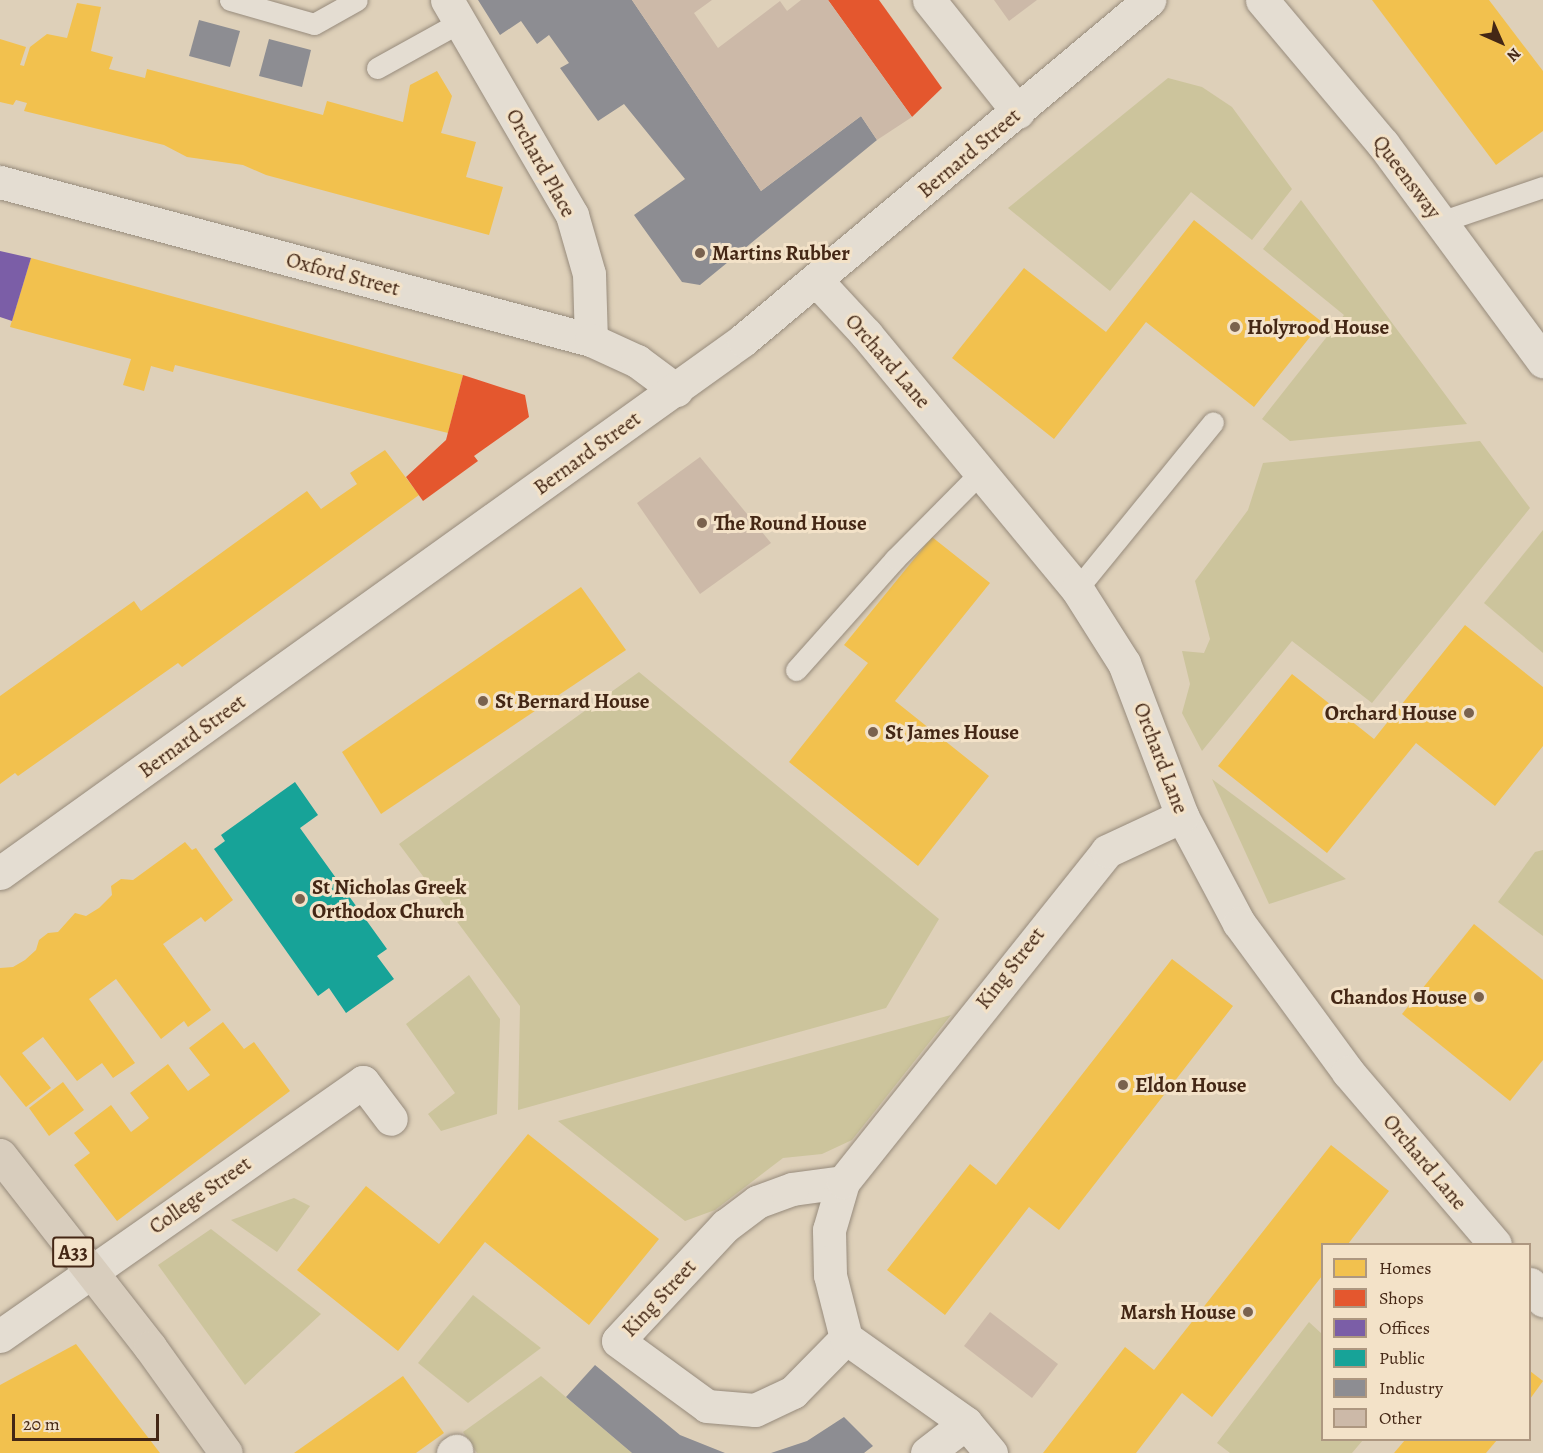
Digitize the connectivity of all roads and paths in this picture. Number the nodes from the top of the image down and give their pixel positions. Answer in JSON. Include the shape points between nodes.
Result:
{"nodes":[{"id":1,"x":230,"y":0,"type":"edge"},
{"id":2,"x":357,"y":0,"type":"edge"},
{"id":3,"x":929,"y":0,"type":"edge"},
{"id":4,"x":1149,"y":0,"type":"edge"},
{"id":5,"x":1262,"y":0,"type":"edge"},
{"id":6,"x":454,"y":11,"type":"edge"},
{"id":7,"x":377,"y":68,"type":"dead end"},
{"id":8,"x":1018,"y":112,"type":"junction"},
{"id":9,"x":0,"y":182,"type":"edge"},
{"id":10,"x":1543,"y":187,"type":"edge"},
{"id":11,"x":1440,"y":222,"type":"junction"},
{"id":12,"x":816,"y":280,"type":"junction"},
{"id":13,"x":591,"y":340,"type":"junction"},
{"id":14,"x":1543,"y":361,"type":"edge"},
{"id":15,"x":676,"y":390,"type":"junction"},
{"id":16,"x":1213,"y":422,"type":"dead end"},
{"id":17,"x":982,"y":471,"type":"junction"},
{"id":18,"x":1077,"y":590,"type":"junction"},
{"id":19,"x":796,"y":670,"type":"dead end"},
{"id":20,"x":1182,"y":816,"type":"junction"},
{"id":21,"x":0,"y":873,"type":"edge"},
{"id":22,"x":391,"y":1119,"type":"dead end"},
{"id":23,"x":0,"y":1155,"type":"edge"},
{"id":24,"x":843,"y":1182,"type":"junction"},
{"id":25,"x":1493,"y":1243,"type":"edge"},
{"id":26,"x":90,"y":1275,"type":"junction"},
{"id":27,"x":1531,"y":1285,"type":"edge"},
{"id":28,"x":1543,"y":1300,"type":"edge"},
{"id":29,"x":0,"y":1336,"type":"edge"},
{"id":30,"x":846,"y":1338,"type":"junction"},
{"id":31,"x":966,"y":1423,"type":"junction"},
{"id":32,"x":226,"y":1453,"type":"edge"},
{"id":33,"x":927,"y":1453,"type":"edge"},
{"id":34,"x":991,"y":1453,"type":"edge"}],
"edges":[{"from":1,"to":2,"type":"lane","via":[[314,24]]},
{"from":3,"to":8,"type":"street"},
{"from":4,"to":8,"type":"street","name":"Bernard Street"},
{"from":5,"to":11,"type":"street","name":"Queensway","via":[[1383,144]]},
{"from":6,"to":7,"type":"lane"},
{"from":6,"to":13,"type":"street","name":"Orchard Place","via":[[572,215],[589,274]]},
{"from":8,"to":12,"type":"street","name":"Bernard Street"},
{"from":9,"to":13,"type":"street","name":"Oxford Street"},
{"from":10,"to":11,"type":"lane"},
{"from":11,"to":14,"type":"street","name":"Queensway"},
{"from":12,"to":15,"type":"street","name":"Bernard Street"},
{"from":12,"to":17,"type":"street","name":"Orchard Lane"},
{"from":13,"to":15,"type":"street","name":"Oxford Street","via":[[637,361]]},
{"from":15,"to":21,"type":"street","name":"Bernard Street"},
{"from":16,"to":18,"type":"lane"},
{"from":17,"to":18,"type":"street","name":"Orchard Lane"},
{"from":17,"to":19,"type":"lane","via":[[895,559]]},
{"from":18,"to":20,"type":"street","name":"Orchard Lane","via":[[1124,663]]},
{"from":20,"to":24,"type":"street","name":"King Street","via":[[1107,851]]},
{"from":20,"to":25,"type":"street","name":"Orchard Lane","via":[[1239,923],[1302,1011],[1348,1072]]},
{"from":22,"to":26,"type":"street","name":"College Street","via":[[363,1082]]},
{"from":23,"to":26,"type":"main road","number":"A33"},
{"from":24,"to":30,"type":"street","name":"King Street","via":[[829,1230],[830,1275]]},
{"from":24,"to":30,"type":"street","name":"King Street","via":[[792,1189],[757,1202],[726,1225],[618,1341],[707,1406],[755,1410],[793,1392]]},
{"from":26,"to":29,"type":"street","name":"College Street"},
{"from":26,"to":32,"type":"main road","number":"A33","via":[[150,1347]]},
{"from":27,"to":28,"type":"street"},
{"from":30,"to":31,"type":"street"},
{"from":31,"to":33,"type":"street"},
{"from":31,"to":34,"type":"street"}]}
